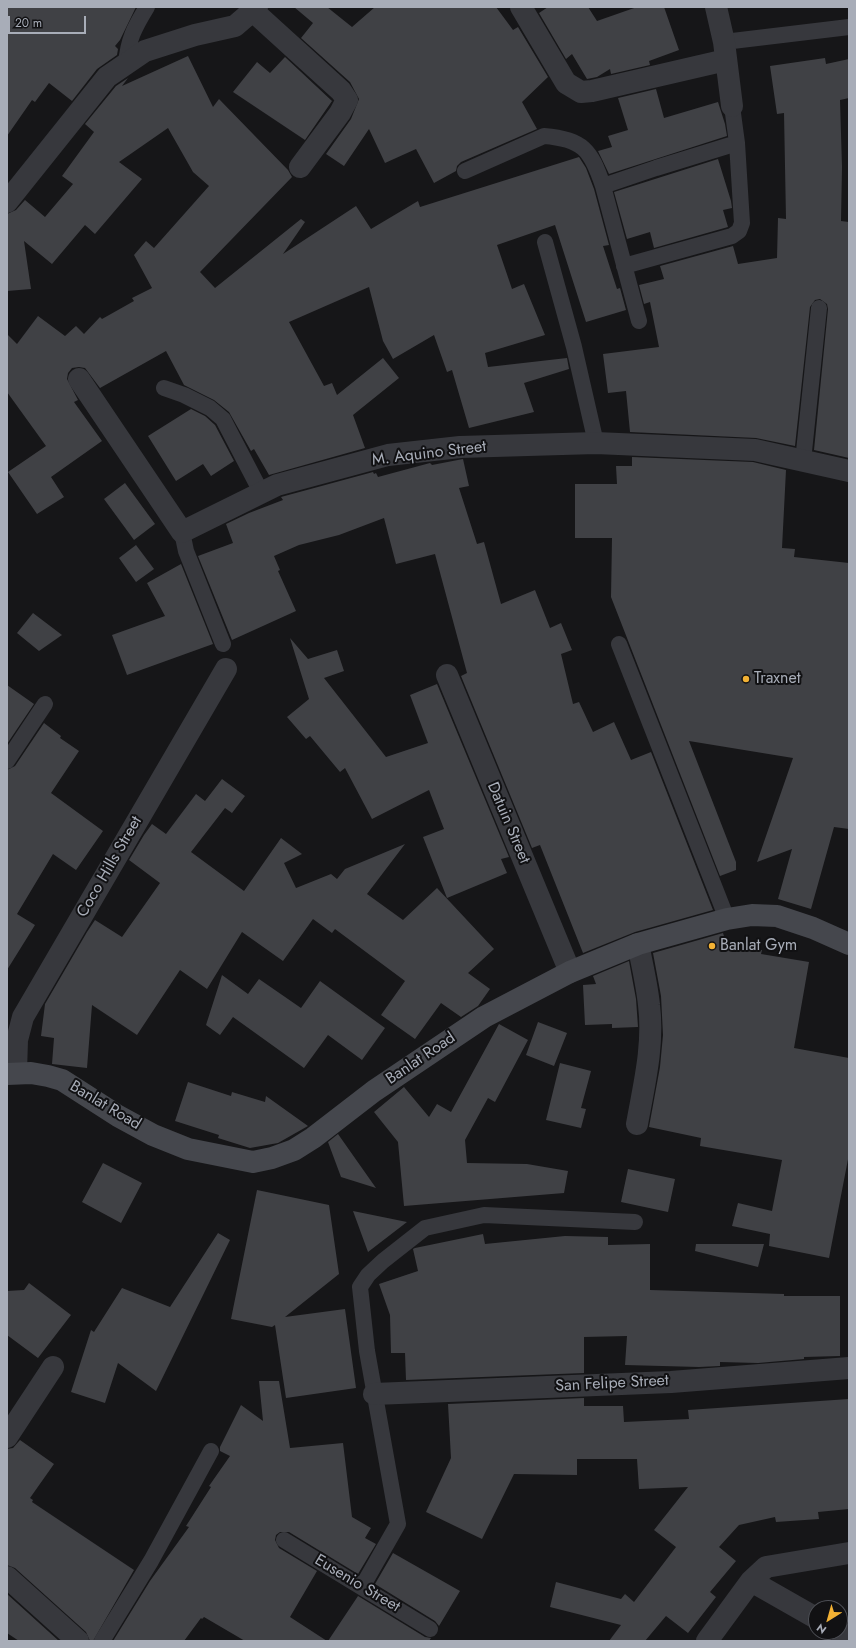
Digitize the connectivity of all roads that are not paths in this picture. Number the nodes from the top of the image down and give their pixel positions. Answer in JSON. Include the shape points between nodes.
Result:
{"nodes":[{"id":1,"x":147,"y":7,"type":"edge"},
{"id":2,"x":521,"y":7,"type":"edge"},
{"id":3,"x":716,"y":7,"type":"edge"},
{"id":4,"x":255,"y":9,"type":"edge"},
{"id":5,"x":849,"y":27,"type":"edge"},
{"id":6,"x":725,"y":51,"type":"junction"},
{"id":7,"x":126,"y":64,"type":"junction"},
{"id":8,"x":732,"y":106,"type":"joint"},
{"id":9,"x":737,"y":143,"type":"junction"},
{"id":10,"x":300,"y":167,"type":"dead end"},
{"id":11,"x":466,"y":170,"type":"dead end"},
{"id":12,"x":603,"y":186,"type":"junction"},
{"id":13,"x":7,"y":202,"type":"edge"},
{"id":14,"x":545,"y":242,"type":"dead end"},
{"id":15,"x":624,"y":266,"type":"junction"},
{"id":16,"x":820,"y":308,"type":"dead end"},
{"id":17,"x":639,"y":321,"type":"dead end"},
{"id":18,"x":78,"y":380,"type":"dead end"},
{"id":19,"x":164,"y":388,"type":"dead end"},
{"id":20,"x":596,"y":444,"type":"junction"},
{"id":21,"x":803,"y":461,"type":"junction"},
{"id":22,"x":849,"y":471,"type":"edge"},
{"id":23,"x":261,"y":492,"type":"junction"},
{"id":24,"x":182,"y":532,"type":"junction"},
{"id":25,"x":223,"y":644,"type":"dead end"},
{"id":26,"x":619,"y":644,"type":"dead end"},
{"id":27,"x":226,"y":669,"type":"dead end"},
{"id":28,"x":446,"y":675,"type":"dead end"},
{"id":29,"x":45,"y":704,"type":"dead end"},
{"id":30,"x":7,"y":761,"type":"edge"},
{"id":31,"x":727,"y":919,"type":"junction"},
{"id":32,"x":638,"y":944,"type":"junction"},
{"id":33,"x":849,"y":944,"type":"edge"},
{"id":34,"x":570,"y":972,"type":"junction"},
{"id":35,"x":12,"y":1038,"type":"edge"},
{"id":36,"x":12,"y":1073,"type":"edge"},
{"id":37,"x":637,"y":1124,"type":"dead end"},
{"id":38,"x":635,"y":1222,"type":"dead end"},
{"id":39,"x":53,"y":1367,"type":"dead end"},
{"id":40,"x":849,"y":1368,"type":"edge"},
{"id":41,"x":374,"y":1394,"type":"junction"},
{"id":42,"x":7,"y":1437,"type":"edge"},
{"id":43,"x":211,"y":1451,"type":"dead end"},
{"id":44,"x":284,"y":1540,"type":"dead end"},
{"id":45,"x":849,"y":1553,"type":"edge"},
{"id":46,"x":7,"y":1577,"type":"edge"},
{"id":47,"x":751,"y":1581,"type":"junction"},
{"id":48,"x":362,"y":1587,"type":"junction"},
{"id":49,"x":808,"y":1613,"type":"edge"},
{"id":50,"x":430,"y":1629,"type":"dead end"},
{"id":51,"x":78,"y":1641,"type":"edge"},
{"id":52,"x":102,"y":1641,"type":"edge"},
{"id":53,"x":707,"y":1641,"type":"edge"}],
"edges":[{"from":1,"to":7,"type":"lane","via":[[130,37]]},
{"from":2,"to":6,"type":"street","via":[[566,83],[581,92],[592,91]]},
{"from":3,"to":6,"type":"street"},
{"from":4,"to":7,"type":"street","via":[[235,26],[195,35],[145,51]]},
{"from":4,"to":10,"type":"street","via":[[341,91],[347,100],[340,114]]},
{"from":5,"to":6,"type":"lane"},
{"from":6,"to":8,"type":"street"},
{"from":7,"to":13,"type":"street","via":[[107,77]]},
{"from":8,"to":9,"type":"lane"},
{"from":9,"to":12,"type":"lane"},
{"from":9,"to":15,"type":"lane","via":[[742,223],[739,231],[732,236]]},
{"from":11,"to":12,"type":"lane","via":[[544,136],[566,138],[587,152],[596,166]]},
{"from":12,"to":15,"type":"lane"},
{"from":14,"to":20,"type":"lane","via":[[574,348]]},
{"from":15,"to":17,"type":"lane"},
{"from":16,"to":21,"type":"lane"},
{"from":18,"to":24,"type":"street"},
{"from":19,"to":23,"type":"lane","via":[[210,408],[223,419]]},
{"from":20,"to":21,"type":"street","name":"M. Aquino Street","via":[[755,450]]},
{"from":20,"to":23,"type":"street","name":"M. Aquino Street","via":[[460,447],[388,455],[277,484]]},
{"from":21,"to":22,"type":"street","name":"M. Aquino Street"},
{"from":23,"to":24,"type":"street","name":"M. Aquino Street"},
{"from":24,"to":25,"type":"lane","via":[[186,552]]},
{"from":26,"to":31,"type":"lane"},
{"from":27,"to":35,"type":"street","name":"Coco Hills Street"},
{"from":28,"to":34,"type":"street","name":"Datuin Street"},
{"from":29,"to":30,"type":"lane"},
{"from":31,"to":32,"type":"street","name":"Banlat Road"},
{"from":31,"to":33,"type":"street","name":"Banlat Road","via":[[752,915],[777,916]]},
{"from":32,"to":34,"type":"street","name":"Banlat Road"},
{"from":32,"to":37,"type":"street","via":[[649,1005],[650,1035],[648,1064]]},
{"from":34,"to":36,"type":"street","name":"Banlat Road","via":[[484,1017],[374,1091],[294,1150],[253,1162],[188,1149],[153,1134],[118,1116],[62,1080],[48,1076]]},
{"from":35,"to":36,"type":"street","name":"Coco Hills Street"},
{"from":38,"to":41,"type":"lane","via":[[484,1215],[424,1228],[383,1261],[360,1287]]},
{"from":39,"to":42,"type":"street"},
{"from":40,"to":41,"type":"street","name":"San Felipe Street","via":[[671,1382]]},
{"from":41,"to":48,"type":"lane","via":[[398,1524]]},
{"from":43,"to":52,"type":"lane","via":[[151,1561]]},
{"from":44,"to":48,"type":"lane","name":"Eusenio Street"},
{"from":45,"to":47,"type":"street","via":[[766,1567]]},
{"from":46,"to":51,"type":"street"},
{"from":47,"to":49,"type":"street"},
{"from":47,"to":53,"type":"street"},
{"from":48,"to":50,"type":"lane","name":"Eusenio Street"}]}
